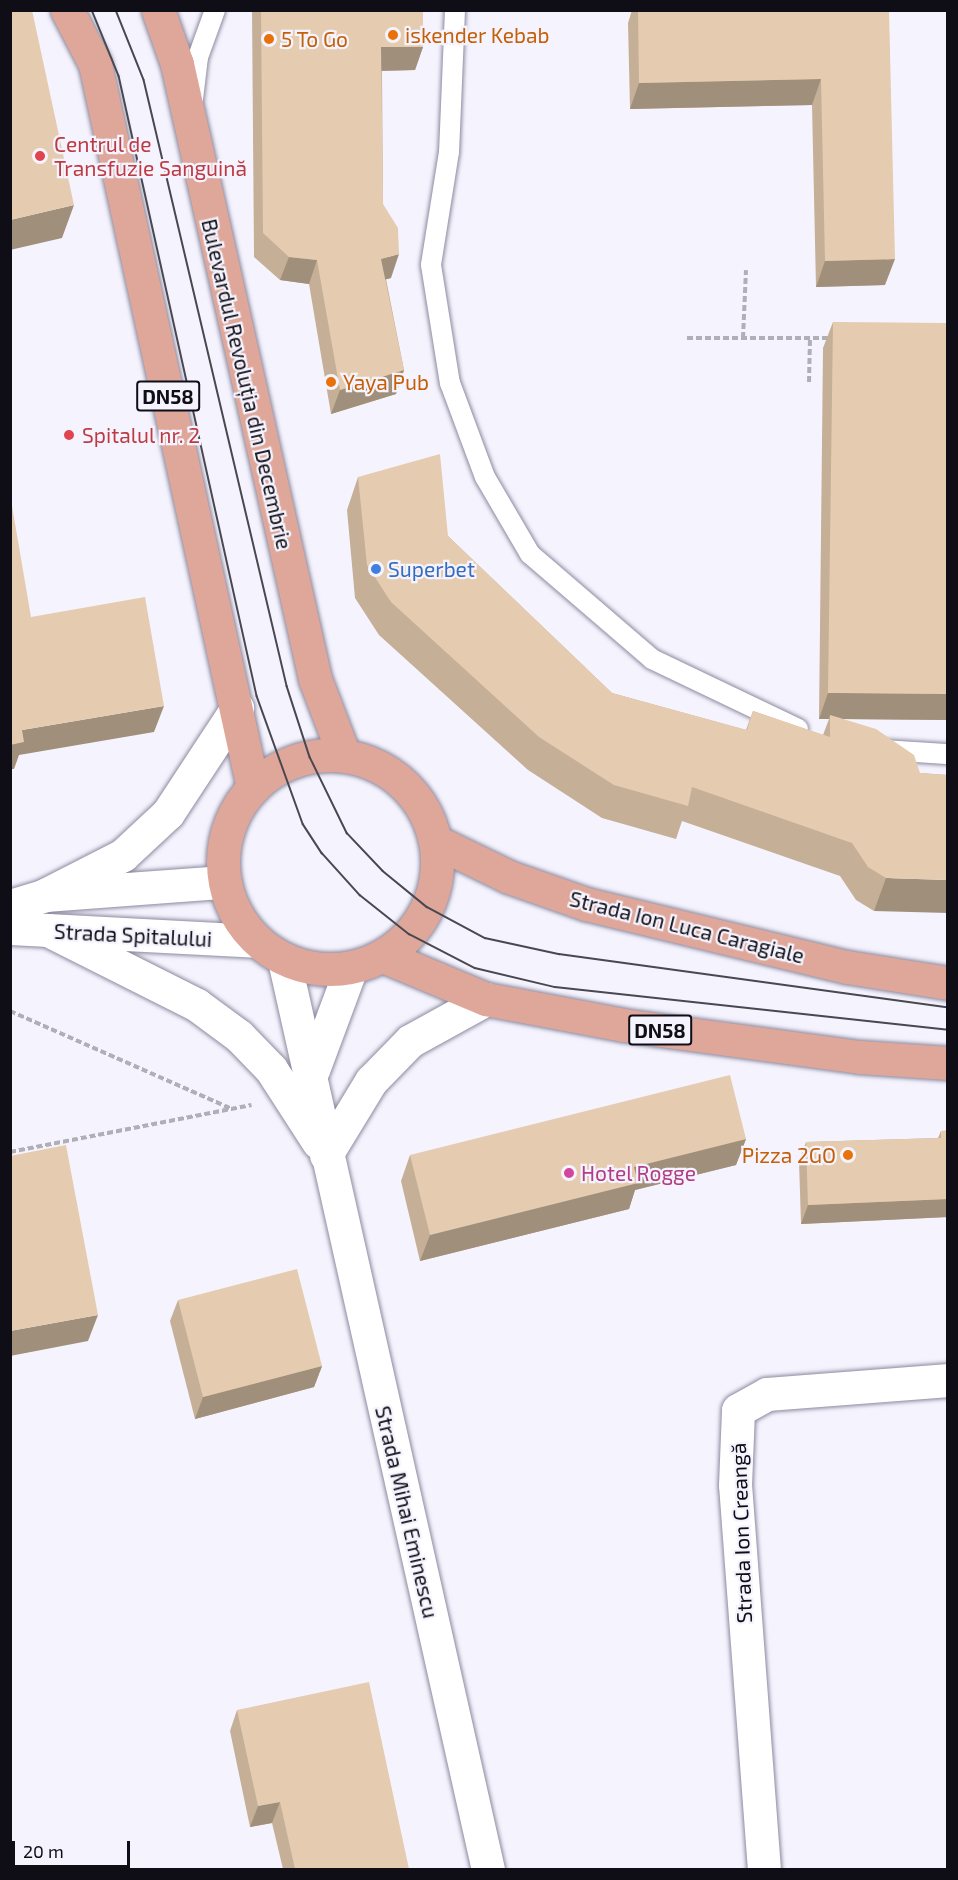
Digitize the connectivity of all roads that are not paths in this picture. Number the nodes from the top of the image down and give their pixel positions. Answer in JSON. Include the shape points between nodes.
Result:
{"nodes":[{"id":1,"x":67,"y":10,"type":"edge"},
{"id":2,"x":158,"y":10,"type":"edge"},
{"id":3,"x":214,"y":10,"type":"edge"},
{"id":4,"x":455,"y":10,"type":"edge"},
{"id":5,"x":190,"y":132,"type":"junction"},
{"id":6,"x":237,"y":708,"type":"junction"},
{"id":7,"x":821,"y":736,"type":"edge"},
{"id":8,"x":860,"y":748,"type":"edge"},
{"id":9,"x":948,"y":754,"type":"edge"},
{"id":10,"x":344,"y":755,"type":"junction"},
{"id":11,"x":253,"y":788,"type":"junction"},
{"id":12,"x":435,"y":842,"type":"junction"},
{"id":13,"x":224,"y":882,"type":"junction"},
{"id":14,"x":45,"y":895,"type":"junction"},
{"id":15,"x":10,"y":906,"type":"edge"},
{"id":16,"x":10,"y":928,"type":"edge"},
{"id":17,"x":48,"y":930,"type":"junction"},
{"id":18,"x":256,"y":941,"type":"junction"},
{"id":19,"x":382,"y":956,"type":"junction"},
{"id":20,"x":284,"y":960,"type":"junction"},
{"id":21,"x":351,"y":968,"type":"junction"},
{"id":22,"x":948,"y":983,"type":"edge"},
{"id":23,"x":486,"y":999,"type":"junction"},
{"id":24,"x":948,"y":1063,"type":"edge"},
{"id":25,"x":313,"y":1070,"type":"junction"},
{"id":26,"x":326,"y":1155,"type":"junction"},
{"id":27,"x":948,"y":1380,"type":"edge"},
{"id":28,"x":488,"y":1869,"type":"edge"},
{"id":29,"x":764,"y":1869,"type":"edge"}],
"edges":[{"from":1,"to":6,"type":"main road","number":"DN58","via":[[95,64]]},
{"from":2,"to":5,"type":"main road","name":"Bulevardul Revoluția din Decembrie","via":[[177,64]]},
{"from":3,"to":5,"type":"lane","via":[[198,57]]},
{"from":4,"to":7,"type":"lane","via":[[449,152],[431,265],[450,383],[485,477],[530,554],[652,659]]},
{"from":5,"to":10,"type":"main road","name":"Bulevardul Revoluția din Decembrie","via":[[315,679]]},
{"from":6,"to":11,"type":"main road","number":"DN58"},
{"from":6,"to":14,"type":"street","via":[[168,813],[123,855]]},
{"from":8,"to":9,"type":"lane"},
{"from":10,"to":11,"type":"main road","via":[[294,761]]},
{"from":10,"to":12,"type":"main road","via":[[376,765],[403,783],[424,810]]},
{"from":11,"to":13,"type":"main road","via":[[233,815],[227,837]]},
{"from":12,"to":19,"type":"main road","via":[[437,875],[427,907],[409,934]]},
{"from":12,"to":22,"type":"main road","name":"Strada Ion Luca Caragiale","via":[[509,877],[586,904],[847,967]]},
{"from":13,"to":14,"type":"street","name":"Strada Spitalului"},
{"from":13,"to":18,"type":"main road","via":[[236,914]]},
{"from":14,"to":15,"type":"street","name":"Strada Spitalului"},
{"from":16,"to":17,"type":"street","name":"Strada Spitalului"},
{"from":17,"to":18,"type":"street","name":"Strada Spitalului"},
{"from":17,"to":26,"type":"street","name":"Strada Mihai Eminescu","via":[[196,1005],[239,1036],[271,1069]]},
{"from":18,"to":20,"type":"main road"},
{"from":19,"to":21,"type":"main road"},
{"from":19,"to":23,"type":"main road","number":"DN58"},
{"from":20,"to":21,"type":"main road","via":[[317,969]]},
{"from":20,"to":25,"type":"street","name":"Strada Mihai Eminescu"},
{"from":21,"to":25,"type":"street","name":"Strada Mihai Eminescu"},
{"from":23,"to":24,"type":"main road","number":"DN58","via":[[623,1025],[860,1057]]},
{"from":23,"to":26,"type":"street","via":[[410,1041],[371,1081]]},
{"from":25,"to":26,"type":"street","name":"Strada Mihai Eminescu"},
{"from":26,"to":28,"type":"street","name":"Strada Mihai Eminescu"},
{"from":27,"to":29,"type":"street","name":"Strada Ion Creangă","via":[[767,1394],[738,1410],[735,1485]]}]}
